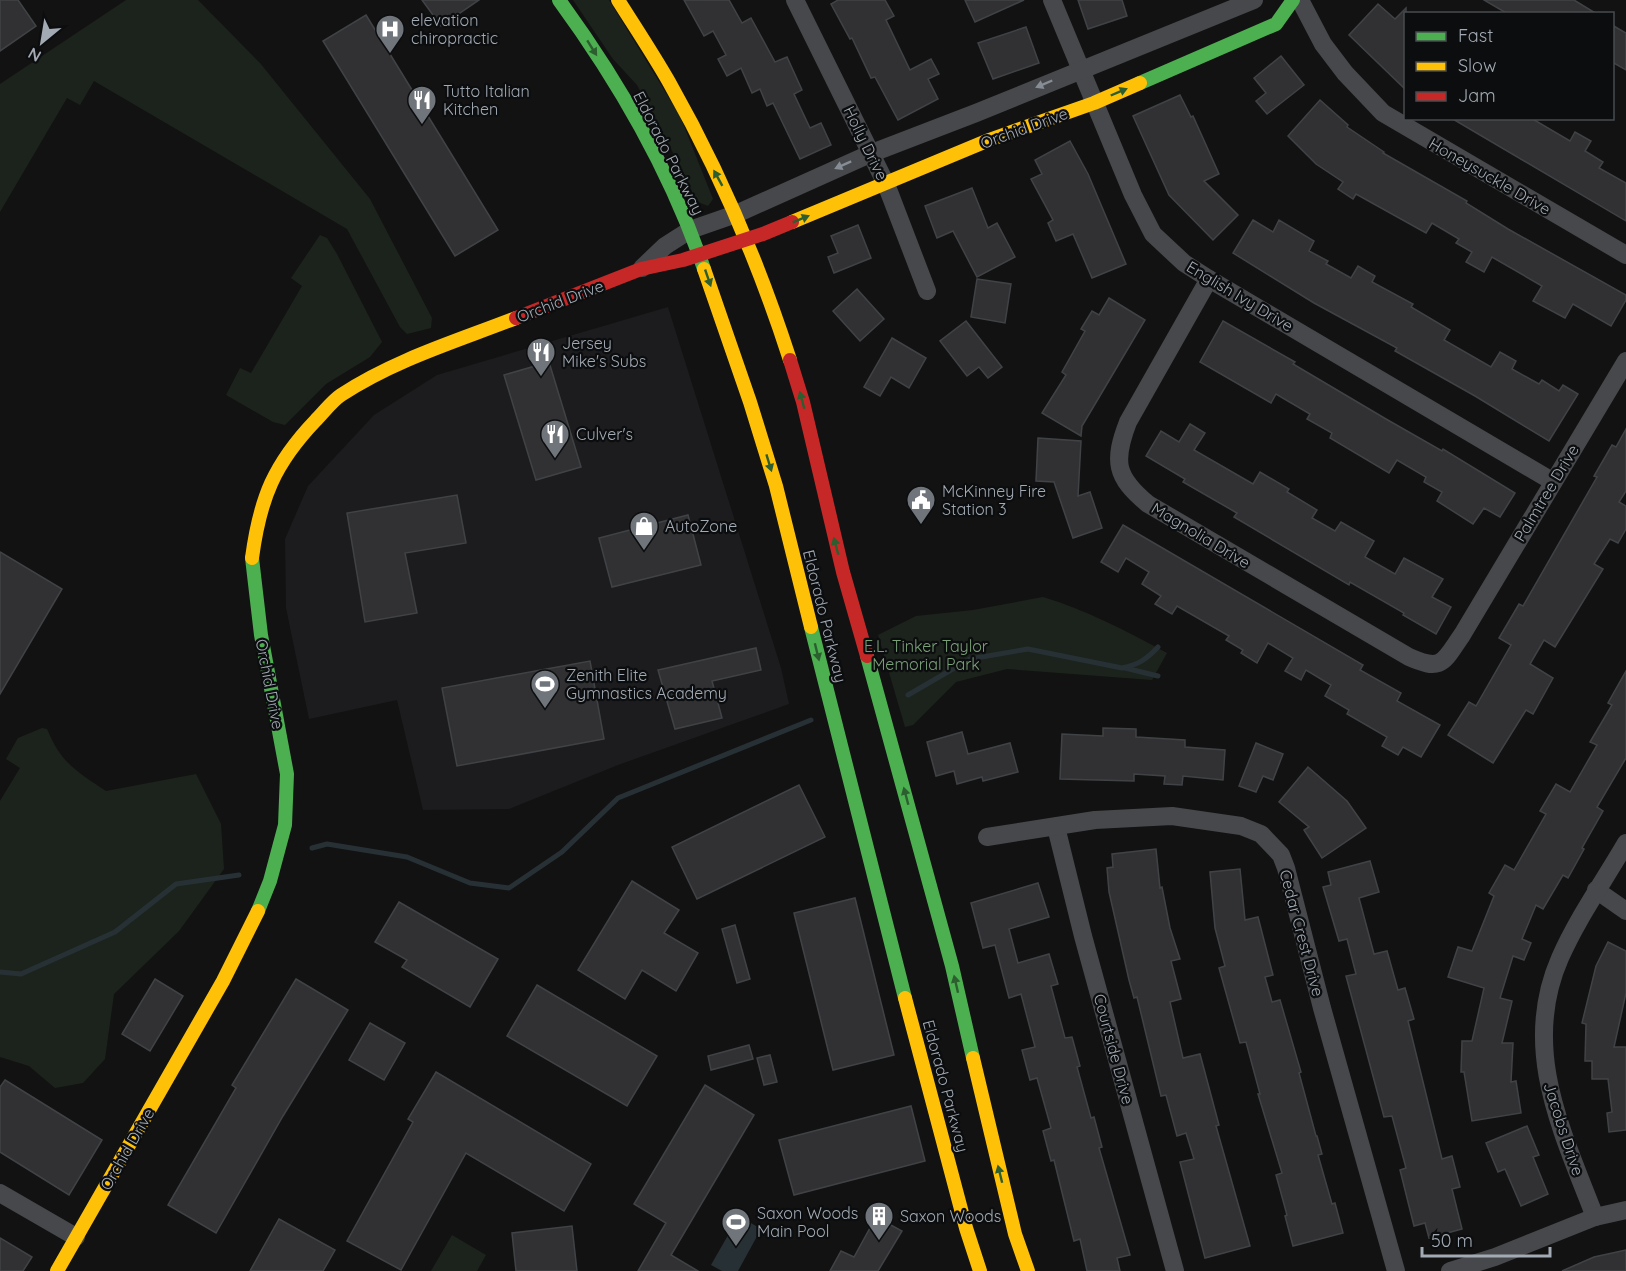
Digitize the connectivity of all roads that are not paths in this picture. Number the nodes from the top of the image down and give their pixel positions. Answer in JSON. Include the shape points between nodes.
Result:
{"nodes":[{"id":1,"x":559,"y":0,"type":"edge"},
{"id":2,"x":618,"y":0,"type":"edge"},
{"id":3,"x":795,"y":0,"type":"edge"},
{"id":4,"x":1052,"y":0,"type":"edge"},
{"id":5,"x":1254,"y":0,"type":"edge"},
{"id":6,"x":1293,"y":0,"type":"edge"},
{"id":7,"x":1300,"y":0,"type":"edge"},
{"id":8,"x":1182,"y":30,"type":"junction"},
{"id":9,"x":1194,"y":59,"type":"junction"},
{"id":10,"x":1080,"y":69,"type":"junction"},
{"id":11,"x":1094,"y":103,"type":"junction"},
{"id":12,"x":976,"y":113,"type":"junction"},
{"id":13,"x":989,"y":141,"type":"junction"},
{"id":14,"x":872,"y":153,"type":"junction"},
{"id":15,"x":886,"y":184,"type":"junction"},
{"id":16,"x":735,"y":214,"type":"junction"},
{"id":17,"x":690,"y":230,"type":"junction"},
{"id":18,"x":746,"y":239,"type":"junction"},
{"id":19,"x":700,"y":255,"type":"junction"},
{"id":20,"x":1626,"y":255,"type":"edge"},
{"id":21,"x":641,"y":269,"type":"junction"},
{"id":22,"x":1209,"y":279,"type":"junction"},
{"id":23,"x":927,"y":291,"type":"dead end"},
{"id":24,"x":1626,"y":361,"type":"edge"},
{"id":25,"x":1552,"y":481,"type":"junction"},
{"id":26,"x":1467,"y":626,"type":"joint"},
{"id":27,"x":1056,"y":827,"type":"junction"},
{"id":28,"x":987,"y":837,"type":"dead end"},
{"id":29,"x":1626,"y":843,"type":"edge"},
{"id":30,"x":1596,"y":890,"type":"junction"},
{"id":31,"x":1626,"y":911,"type":"edge"},
{"id":32,"x":0,"y":1193,"type":"edge"},
{"id":33,"x":1626,"y":1210,"type":"edge"},
{"id":34,"x":1595,"y":1217,"type":"junction"},
{"id":35,"x":76,"y":1237,"type":"junction"},
{"id":36,"x":57,"y":1271,"type":"edge"},
{"id":37,"x":980,"y":1271,"type":"edge"},
{"id":38,"x":1028,"y":1271,"type":"edge"},
{"id":39,"x":1174,"y":1271,"type":"edge"},
{"id":40,"x":1396,"y":1271,"type":"edge"},
{"id":41,"x":1450,"y":1271,"type":"edge"}],
"edges":[{"from":1,"to":17,"type":"main road","name":"Eldorado Parkway","one_way":true,"via":[[633,113]]},
{"from":16,"to":2,"type":"main road","name":"Eldorado Parkway","one_way":true,"via":[[674,92]]},
{"from":3,"to":14,"type":"street","name":"Holly Drive"},
{"from":4,"to":10,"type":"street","name":"English Ivy Drive"},
{"from":5,"to":8,"type":"street","name":"Orchid Drive"},
{"from":6,"to":9,"type":"main road","name":"Orchid Drive","via":[[1276,24]]},
{"from":7,"to":20,"type":"street","name":"Honeysuckle Drive","via":[[1323,44],[1383,113]]},
{"from":8,"to":9,"type":"street"},
{"from":8,"to":10,"type":"street","name":"Orchid Drive"},
{"from":11,"to":9,"type":"main road","name":"Orchid Drive","one_way":true},
{"from":10,"to":11,"type":"street","name":"English Ivy Drive"},
{"from":10,"to":12,"type":"street","name":"Orchid Drive","one_way":true},
{"from":11,"to":13,"type":"main road","name":"Orchid Drive"},
{"from":11,"to":22,"type":"street","name":"English Ivy Drive","via":[[1154,234],[1184,263]]},
{"from":12,"to":13,"type":"street"},
{"from":12,"to":14,"type":"street","name":"Orchid Drive"},
{"from":13,"to":15,"type":"main road","name":"Orchid Drive"},
{"from":14,"to":15,"type":"street","name":"Holly Drive"},
{"from":14,"to":16,"type":"street","name":"Orchid Drive","one_way":true},
{"from":18,"to":15,"type":"main road","name":"Orchid Drive","one_way":true},
{"from":15,"to":23,"type":"street","name":"Holly Drive"},
{"from":16,"to":17,"type":"street","name":"Orchid Drive"},
{"from":16,"to":18,"type":"main road","name":"Eldorado Parkway"},
{"from":17,"to":19,"type":"main road","name":"Eldorado Parkway"},
{"from":17,"to":21,"type":"street","name":"Orchid Drive","via":[[665,246]]},
{"from":18,"to":19,"type":"main road","name":"Orchid Drive"},
{"from":38,"to":18,"type":"main road","name":"Eldorado Parkway","one_way":true,"via":[[993,1146],[952,966],[814,478],[802,402]]},
{"from":19,"to":21,"type":"main road","name":"Orchid Drive"},
{"from":19,"to":37,"type":"main road","name":"Eldorado Parkway","one_way":true,"via":[[781,485],[868,859]]},
{"from":21,"to":35,"type":"main road","name":"Orchid Drive","via":[[387,368],[339,396],[303,434],[273,476],[257,522],[252,558],[261,636],[287,774],[285,825],[270,881],[252,924]]},
{"from":22,"to":25,"type":"street","name":"English Ivy Drive"},
{"from":22,"to":26,"type":"street","name":"Magnolia Drive","via":[[1128,422],[1120,443],[1119,464],[1124,480],[1148,504],[1416,660],[1440,663]]},
{"from":24,"to":25,"type":"street","name":"Palmtree Drive"},
{"from":25,"to":26,"type":"street","name":"Palmtree Drive"},
{"from":27,"to":28,"type":"street","name":"Cedar Crest Drive"},
{"from":27,"to":39,"type":"street","name":"Courtside Drive"},
{"from":27,"to":40,"type":"street","name":"Cedar Crest Drive","via":[[1095,820],[1172,816],[1241,826],[1261,834],[1281,855]]},
{"from":29,"to":30,"type":"street","name":"Jacobs Drive"},
{"from":30,"to":31,"type":"street"},
{"from":30,"to":34,"type":"street","name":"Jacobs Drive","via":[[1559,959],[1548,996],[1543,1040],[1555,1113]]},
{"from":32,"to":35,"type":"street"},
{"from":33,"to":34,"type":"street"},
{"from":34,"to":41,"type":"street"},
{"from":35,"to":36,"type":"main road","name":"Orchid Drive"}]}
